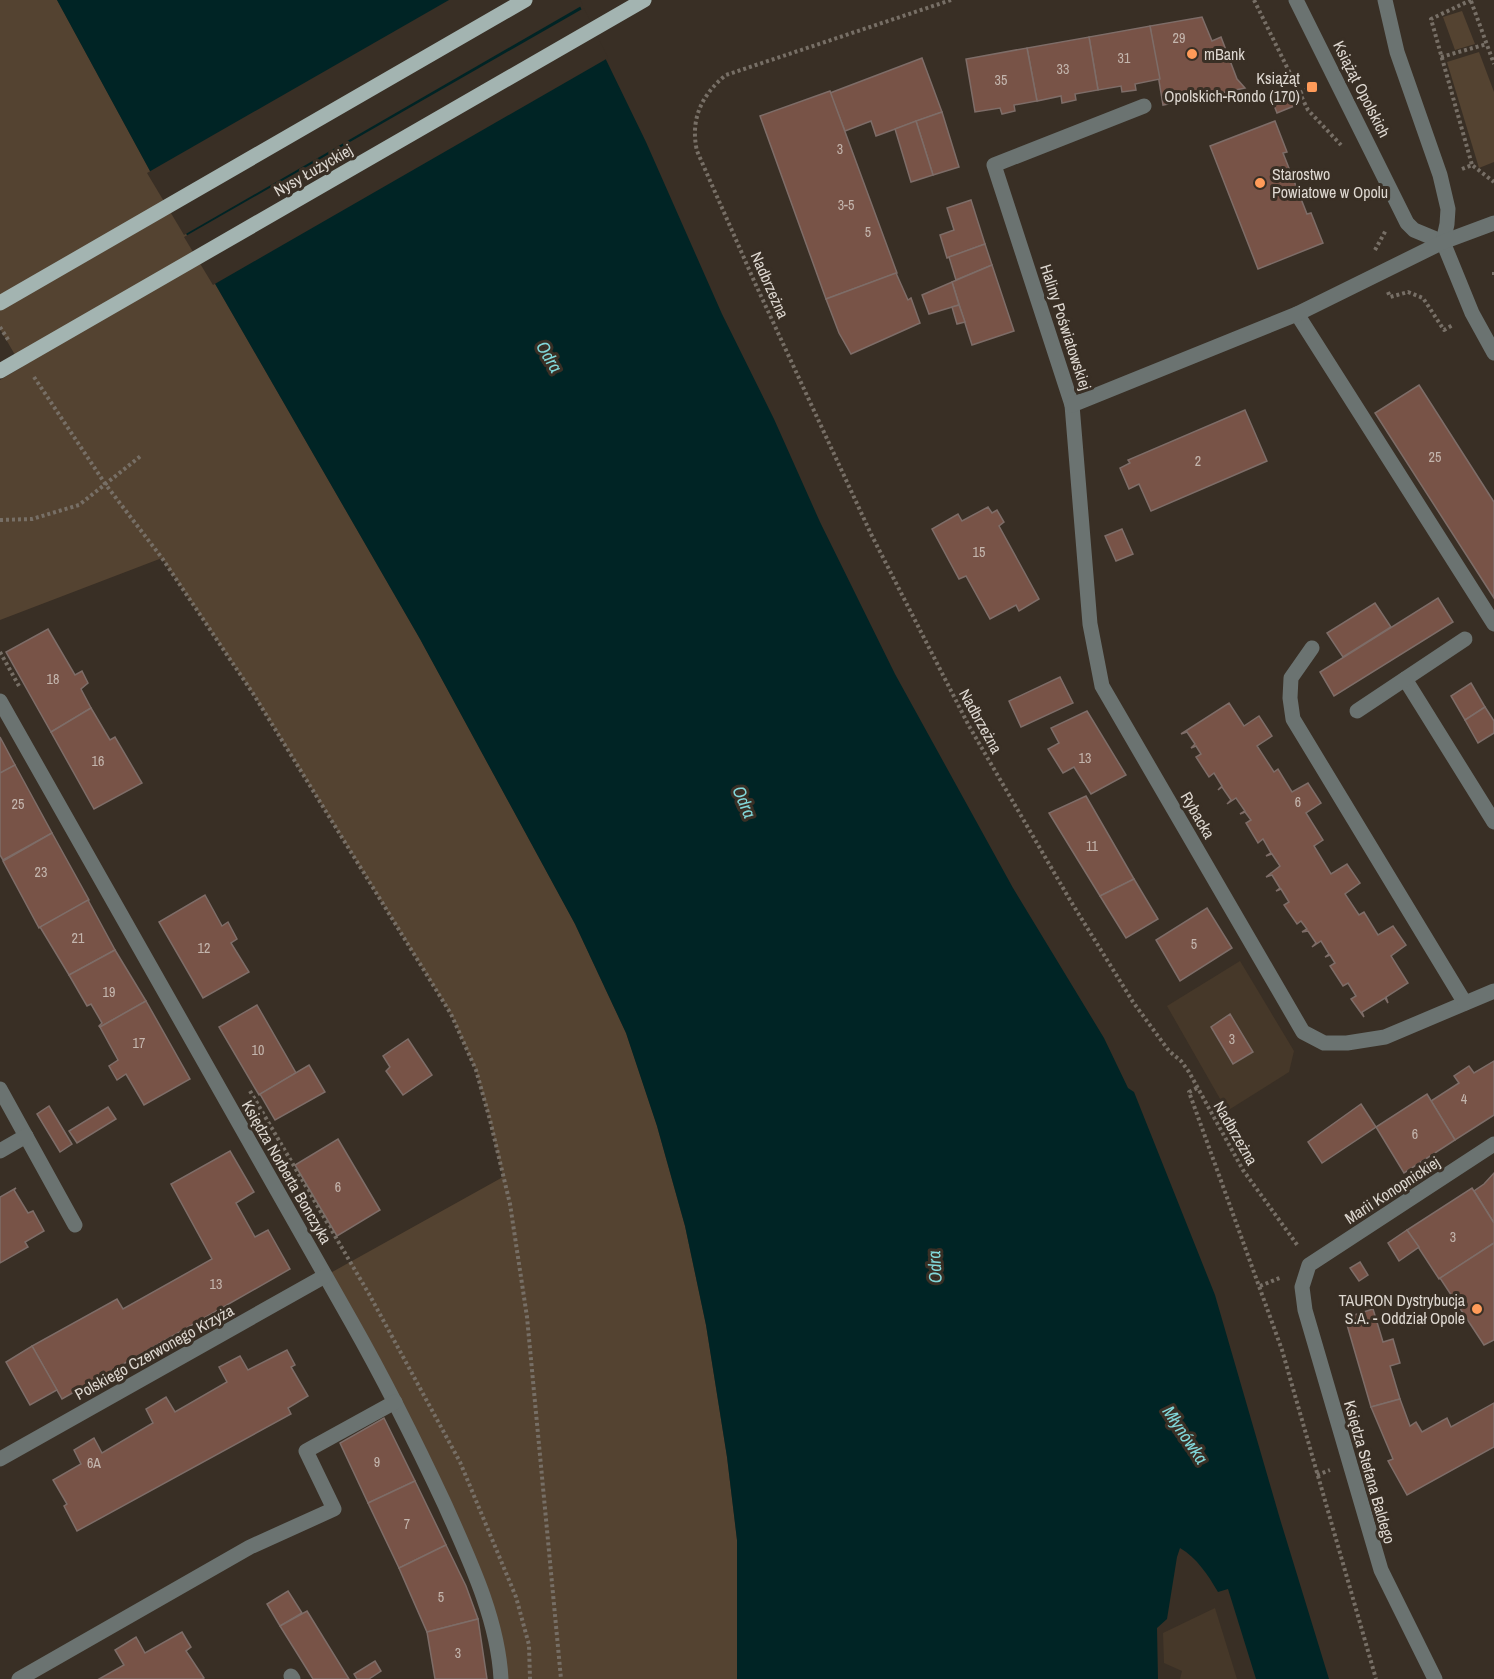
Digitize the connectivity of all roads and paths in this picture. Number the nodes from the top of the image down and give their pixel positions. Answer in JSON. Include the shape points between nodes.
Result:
{"nodes":[{"id":1,"x":525,"y":0,"type":"edge"},
{"id":2,"x":644,"y":0,"type":"edge"},
{"id":3,"x":951,"y":0,"type":"edge"},
{"id":4,"x":1254,"y":0,"type":"edge"},
{"id":5,"x":1296,"y":0,"type":"edge"},
{"id":6,"x":1385,"y":0,"type":"edge"},
{"id":7,"x":1471,"y":1,"type":"edge"},
{"id":8,"x":1487,"y":44,"type":"junction"},
{"id":9,"x":1441,"y":57,"type":"junction"},
{"id":10,"x":1494,"y":64,"type":"edge"},
{"id":11,"x":1144,"y":106,"type":"dead end"},
{"id":12,"x":1342,"y":147,"type":"dead end"},
{"id":13,"x":1472,"y":165,"type":"dead end"},
{"id":14,"x":1494,"y":223,"type":"edge"},
{"id":15,"x":1443,"y":242,"type":"junction"},
{"id":16,"x":0,"y":303,"type":"edge"},
{"id":17,"x":1297,"y":314,"type":"junction"},
{"id":18,"x":1494,"y":352,"type":"edge"},
{"id":19,"x":0,"y":372,"type":"edge"},
{"id":20,"x":39,"y":385,"type":"dead end"},
{"id":21,"x":1072,"y":405,"type":"junction"},
{"id":22,"x":142,"y":455,"type":"dead end"},
{"id":23,"x":106,"y":485,"type":"junction"},
{"id":24,"x":0,"y":520,"type":"edge"},
{"id":25,"x":1494,"y":624,"type":"edge"},
{"id":26,"x":1465,"y":639,"type":"dead end"},
{"id":27,"x":1312,"y":648,"type":"dead end"},
{"id":28,"x":1405,"y":679,"type":"junction"},
{"id":29,"x":0,"y":701,"type":"edge"},
{"id":30,"x":1357,"y":711,"type":"dead end"},
{"id":31,"x":1494,"y":822,"type":"edge"},
{"id":32,"x":1494,"y":991,"type":"edge"},
{"id":33,"x":1465,"y":1003,"type":"junction"},
{"id":34,"x":1197,"y":1088,"type":"junction"},
{"id":35,"x":0,"y":1089,"type":"edge"},
{"id":36,"x":26,"y":1136,"type":"junction"},
{"id":37,"x":1494,"y":1144,"type":"edge"},
{"id":38,"x":0,"y":1151,"type":"edge"},
{"id":39,"x":75,"y":1224,"type":"dead end"},
{"id":40,"x":1309,"y":1265,"type":"junction"},
{"id":41,"x":325,"y":1276,"type":"junction"},
{"id":42,"x":395,"y":1402,"type":"junction"},
{"id":43,"x":0,"y":1459,"type":"edge"},
{"id":44,"x":1332,"y":1470,"type":"dead end"},
{"id":45,"x":1317,"y":1474,"type":"junction"},
{"id":46,"x":19,"y":1679,"type":"edge"},
{"id":47,"x":501,"y":1679,"type":"edge"},
{"id":48,"x":561,"y":1679,"type":"edge"},
{"id":49,"x":1376,"y":1679,"type":"edge"},
{"id":50,"x":1435,"y":1679,"type":"edge"}],
"edges":[{"from":1,"to":16,"type":"main road"},
{"from":2,"to":19,"type":"main road","name":"Nysy Łużyckiej"},
{"from":3,"to":34,"type":"path","name":"Nadbrzeżna","via":[[726,75],[701,104],[694,128],[697,151],[871,534],[969,726],[1123,986]]},
{"from":4,"to":12,"type":"path","via":[[1308,110]]},
{"from":5,"to":15,"type":"street","name":"Książąt Opolskich","via":[[1407,223]]},
{"from":6,"to":15,"type":"street","via":[[1397,52],[1440,175],[1448,209]]},
{"from":7,"to":8,"type":"path"},
{"from":7,"to":9,"type":"path","via":[[1431,19]]},
{"from":8,"to":9,"type":"path"},
{"from":8,"to":10,"type":"path"},
{"from":9,"to":13,"type":"path"},
{"from":11,"to":21,"type":"street","name":"Haliny Poświatowskiej","via":[[994,165]]},
{"from":14,"to":15,"type":"street","name":"Haliny Poświatowskiej"},
{"from":15,"to":17,"type":"street","name":"Haliny Poświatowskiej"},
{"from":15,"to":18,"type":"street","via":[[1472,313]]},
{"from":17,"to":21,"type":"street","name":"Haliny Poświatowskiej"},
{"from":17,"to":25,"type":"street"},
{"from":20,"to":23,"type":"path"},
{"from":21,"to":33,"type":"street","name":"Rybacka","via":[[1090,624],[1102,686],[1303,1032],[1323,1043],[1385,1037]]},
{"from":22,"to":23,"type":"path"},
{"from":23,"to":24,"type":"path","via":[[79,505],[32,519]]},
{"from":23,"to":48,"type":"path","via":[[162,558],[255,695],[451,1014],[476,1070],[510,1204],[527,1317]]},
{"from":26,"to":28,"type":"street"},
{"from":27,"to":33,"type":"street","via":[[1291,678],[1293,719]]},
{"from":28,"to":30,"type":"street"},
{"from":28,"to":31,"type":"street"},
{"from":29,"to":41,"type":"street","name":"Księdza Norberta Bonczyka"},
{"from":32,"to":33,"type":"street","name":"Rybacka"},
{"from":34,"to":40,"type":"path","name":"Nadbrzeżna","via":[[1243,1170]]},
{"from":34,"to":45,"type":"path","via":[[1189,1092],[1282,1350]]},
{"from":35,"to":36,"type":"street"},
{"from":36,"to":38,"type":"street"},
{"from":36,"to":39,"type":"street"},
{"from":37,"to":40,"type":"street","name":"Marii Konopnickiej"},
{"from":40,"to":50,"type":"street","name":"Księdza Stefana Baldego","via":[[1302,1287],[1305,1310],[1369,1533],[1392,1596]]},
{"from":41,"to":42,"type":"street","name":"Księdza Norberta Bonczyka"},
{"from":41,"to":43,"type":"street","name":"Polskiego Czerwonego Krzyża"},
{"from":42,"to":46,"type":"street","via":[[306,1450],[334,1509],[250,1548]]},
{"from":42,"to":47,"type":"street","name":"Księdza Norberta Bonczyka","via":[[463,1545],[489,1618]]},
{"from":44,"to":45,"type":"path"},
{"from":45,"to":49,"type":"path"}]}
